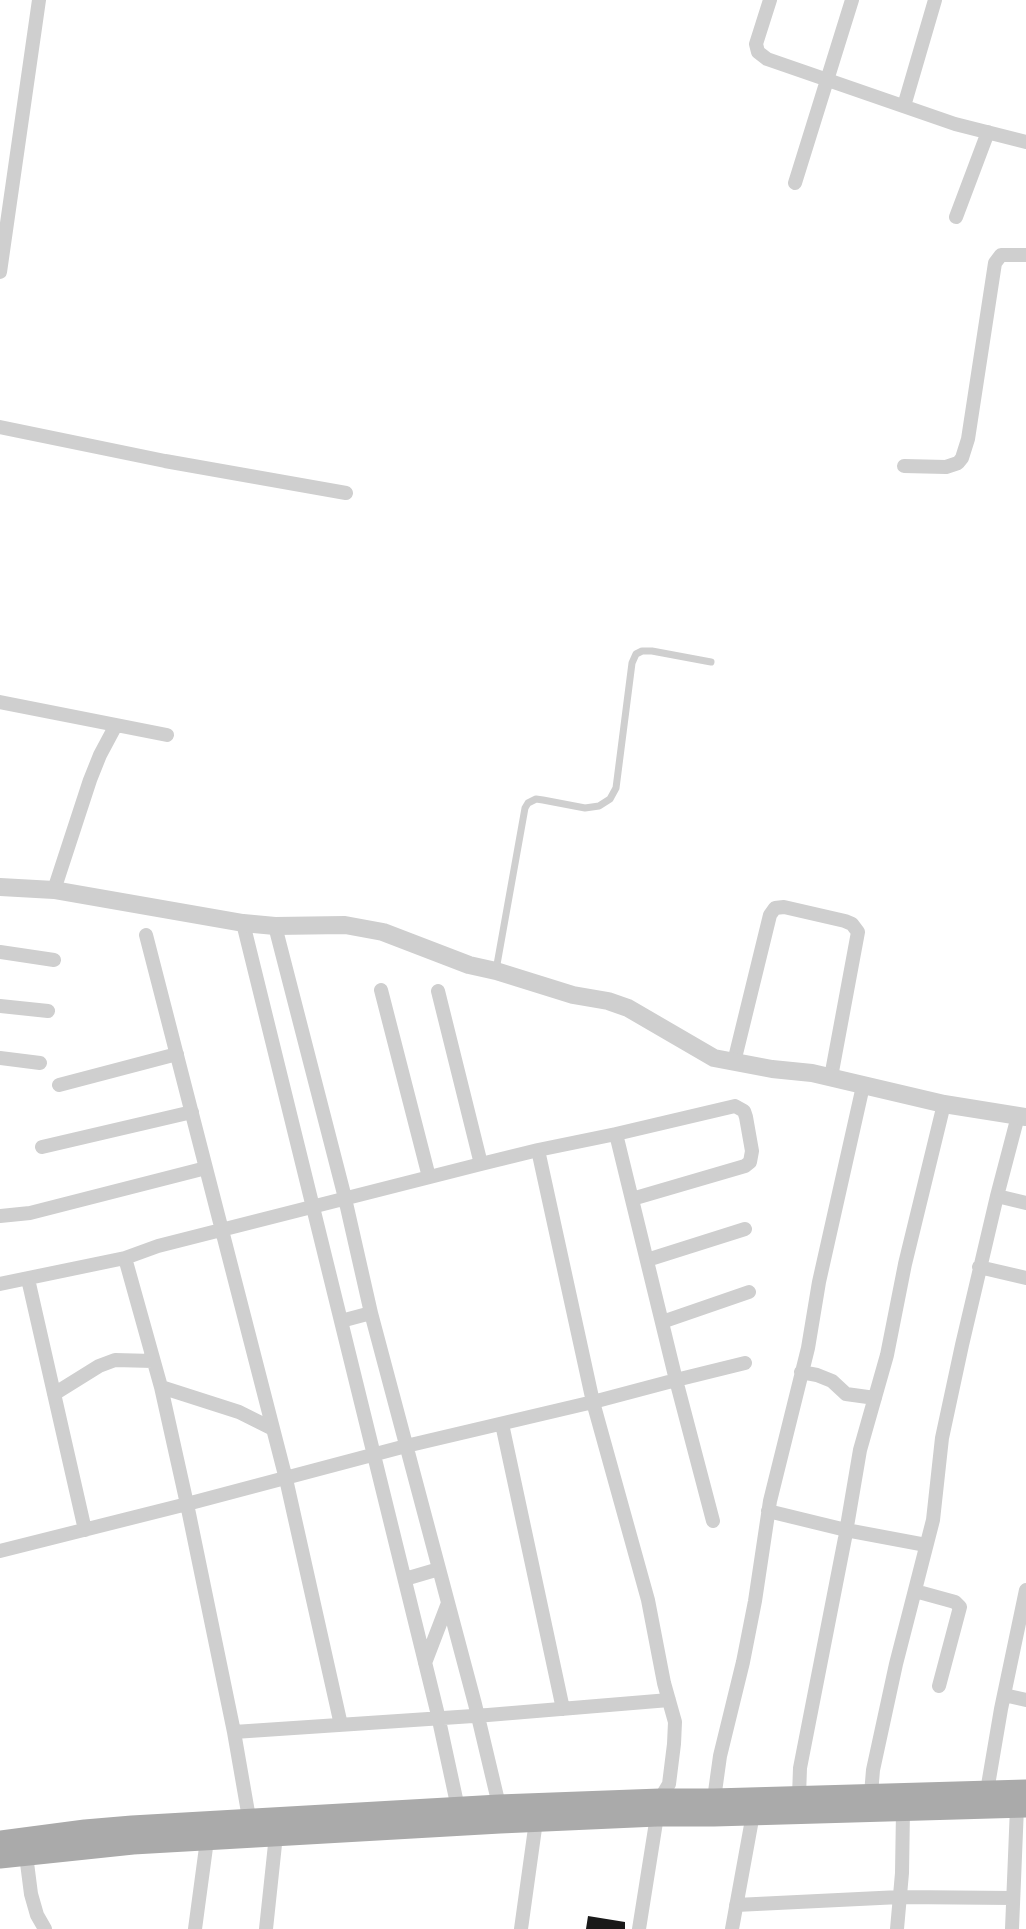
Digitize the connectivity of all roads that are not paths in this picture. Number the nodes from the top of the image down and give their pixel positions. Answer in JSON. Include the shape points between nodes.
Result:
{"nodes":[{"id":1,"x":39,"y":0,"type":"edge"},
{"id":2,"x":770,"y":0,"type":"edge"},
{"id":3,"x":852,"y":0,"type":"edge"},
{"id":4,"x":935,"y":0,"type":"edge"},
{"id":5,"x":827,"y":80,"type":"junction"},
{"id":6,"x":904,"y":106,"type":"junction"},
{"id":7,"x":988,"y":132,"type":"junction"},
{"id":8,"x":1026,"y":142,"type":"edge"},
{"id":9,"x":795,"y":183,"type":"dead end"},
{"id":10,"x":956,"y":217,"type":"dead end"},
{"id":11,"x":1026,"y":255,"type":"edge"},
{"id":12,"x":0,"y":272,"type":"edge"},
{"id":13,"x":0,"y":427,"type":"edge"},
{"id":14,"x":904,"y":466,"type":"dead end"},
{"id":15,"x":346,"y":493,"type":"dead end"},
{"id":16,"x":711,"y":662,"type":"dead end"},
{"id":17,"x":0,"y":702,"type":"edge"},
{"id":18,"x":116,"y":725,"type":"junction"},
{"id":19,"x":167,"y":735,"type":"dead end"},
{"id":20,"x":0,"y":887,"type":"edge"},
{"id":21,"x":54,"y":890,"type":"junction"},
{"id":22,"x":242,"y":923,"type":"junction"},
{"id":23,"x":275,"y":926,"type":"junction"},
{"id":24,"x":146,"y":935,"type":"dead end"},
{"id":25,"x":0,"y":952,"type":"edge"},
{"id":26,"x":54,"y":960,"type":"dead end"},
{"id":27,"x":496,"y":971,"type":"junction"},
{"id":28,"x":381,"y":990,"type":"dead end"},
{"id":29,"x":438,"y":991,"type":"dead end"},
{"id":30,"x":0,"y":1006,"type":"edge"},
{"id":31,"x":48,"y":1011,"type":"dead end"},
{"id":32,"x":177,"y":1054,"type":"junction"},
{"id":33,"x":0,"y":1058,"type":"edge"},
{"id":34,"x":734,"y":1062,"type":"junction"},
{"id":35,"x":40,"y":1063,"type":"dead end"},
{"id":36,"x":831,"y":1077,"type":"junction"},
{"id":37,"x":59,"y":1085,"type":"dead end"},
{"id":38,"x":863,"y":1086,"type":"junction"},
{"id":39,"x":944,"y":1104,"type":"junction"},
{"id":40,"x":192,"y":1112,"type":"junction"},
{"id":41,"x":1022,"y":1116,"type":"edge"},
{"id":42,"x":616,"y":1134,"type":"junction"},
{"id":43,"x":42,"y":1147,"type":"dead end"},
{"id":44,"x":538,"y":1150,"type":"junction"},
{"id":45,"x":481,"y":1164,"type":"junction"},
{"id":46,"x":206,"y":1168,"type":"junction"},
{"id":47,"x":429,"y":1177,"type":"junction"},
{"id":48,"x":997,"y":1196,"type":"junction"},
{"id":49,"x":345,"y":1199,"type":"junction"},
{"id":50,"x":632,"y":1199,"type":"junction"},
{"id":51,"x":1026,"y":1202,"type":"edge"},
{"id":52,"x":312,"y":1207,"type":"junction"},
{"id":53,"x":0,"y":1216,"type":"edge"},
{"id":54,"x":222,"y":1230,"type":"junction"},
{"id":55,"x":745,"y":1230,"type":"dead end"},
{"id":56,"x":125,"y":1258,"type":"junction"},
{"id":57,"x":647,"y":1260,"type":"junction"},
{"id":58,"x":979,"y":1268,"type":"junction"},
{"id":59,"x":1026,"y":1278,"type":"edge"},
{"id":60,"x":28,"y":1279,"type":"junction"},
{"id":61,"x":0,"y":1284,"type":"edge"},
{"id":62,"x":749,"y":1292,"type":"dead end"},
{"id":63,"x":371,"y":1313,"type":"junction"},
{"id":64,"x":341,"y":1321,"type":"junction"},
{"id":65,"x":662,"y":1322,"type":"junction"},
{"id":66,"x":154,"y":1361,"type":"junction"},
{"id":67,"x":745,"y":1363,"type":"dead end"},
{"id":68,"x":801,"y":1372,"type":"junction"},
{"id":69,"x":676,"y":1380,"type":"junction"},
{"id":70,"x":161,"y":1387,"type":"junction"},
{"id":71,"x":54,"y":1394,"type":"junction"},
{"id":72,"x":875,"y":1398,"type":"junction"},
{"id":73,"x":593,"y":1402,"type":"junction"},
{"id":74,"x":502,"y":1424,"type":"junction"},
{"id":75,"x":273,"y":1429,"type":"junction"},
{"id":76,"x":406,"y":1446,"type":"junction"},
{"id":77,"x":374,"y":1456,"type":"junction"},
{"id":78,"x":286,"y":1479,"type":"junction"},
{"id":79,"x":186,"y":1504,"type":"junction"},
{"id":80,"x":768,"y":1511,"type":"junction"},
{"id":81,"x":713,"y":1521,"type":"dead end"},
{"id":82,"x":85,"y":1530,"type":"junction"},
{"id":83,"x":846,"y":1530,"type":"junction"},
{"id":84,"x":926,"y":1546,"type":"junction"},
{"id":85,"x":0,"y":1550,"type":"edge"},
{"id":86,"x":439,"y":1569,"type":"junction"},
{"id":87,"x":405,"y":1579,"type":"junction"},
{"id":88,"x":1026,"y":1590,"type":"edge"},
{"id":89,"x":915,"y":1592,"type":"junction"},
{"id":90,"x":448,"y":1603,"type":"junction"},
{"id":91,"x":425,"y":1663,"type":"junction"},
{"id":92,"x":939,"y":1686,"type":"dead end"},
{"id":93,"x":1004,"y":1695,"type":"junction"},
{"id":94,"x":669,"y":1700,"type":"junction"},
{"id":95,"x":1026,"y":1700,"type":"edge"},
{"id":96,"x":563,"y":1709,"type":"junction"},
{"id":97,"x":478,"y":1716,"type":"junction"},
{"id":98,"x":439,"y":1718,"type":"junction"},
{"id":99,"x":341,"y":1725,"type":"junction"},
{"id":100,"x":234,"y":1732,"type":"junction"},
{"id":101,"x":986,"y":1791,"type":"junction"},
{"id":102,"x":871,"y":1794,"type":"junction"},
{"id":103,"x":800,"y":1796,"type":"junction"},
{"id":104,"x":714,"y":1799,"type":"junction"},
{"id":105,"x":1023,"y":1802,"type":"edge"},
{"id":106,"x":658,"y":1807,"type":"junction"},
{"id":107,"x":458,"y":1808,"type":"junction"},
{"id":108,"x":903,"y":1811,"type":"junction"},
{"id":109,"x":487,"y":1812,"type":"junction"},
{"id":110,"x":753,"y":1814,"type":"junction"},
{"id":111,"x":249,"y":1818,"type":"junction"},
{"id":112,"x":536,"y":1821,"type":"junction"},
{"id":113,"x":276,"y":1835,"type":"junction"},
{"id":114,"x":207,"y":1840,"type":"junction"},
{"id":115,"x":0,"y":1841,"type":"edge"},
{"id":116,"x":26,"y":1855,"type":"junction"},
{"id":117,"x":0,"y":1858,"type":"edge"},
{"id":118,"x":900,"y":1897,"type":"junction"},
{"id":119,"x":1013,"y":1898,"type":"junction"},
{"id":120,"x":736,"y":1905,"type":"junction"},
{"id":121,"x":45,"y":1929,"type":"edge"},
{"id":122,"x":195,"y":1929,"type":"edge"},
{"id":123,"x":266,"y":1929,"type":"edge"},
{"id":124,"x":521,"y":1929,"type":"edge"},
{"id":125,"x":640,"y":1929,"type":"edge"},
{"id":126,"x":732,"y":1929,"type":"edge"},
{"id":127,"x":897,"y":1929,"type":"edge"},
{"id":128,"x":1012,"y":1929,"type":"edge"}],
"edges":[{"from":1,"to":12,"type":"street"},
{"from":2,"to":5,"type":"street","via":[[756,44],[758,52],[767,59]]},
{"from":3,"to":5,"type":"street"},
{"from":4,"to":6,"type":"street"},
{"from":5,"to":6,"type":"street"},
{"from":5,"to":9,"type":"street"},
{"from":6,"to":7,"type":"street"},
{"from":7,"to":8,"type":"street"},
{"from":7,"to":10,"type":"street"},
{"from":11,"to":14,"type":"street","via":[[1002,255],[995,263],[968,439],[962,458],[953,466],[946,467]]},
{"from":13,"to":15,"type":"street"},
{"from":16,"to":27,"type":"lane","via":[[652,651],[636,654],[632,663],[616,788],[610,799],[599,806],[585,808],[536,799],[525,808]]},
{"from":17,"to":18,"type":"street"},
{"from":18,"to":19,"type":"street"},
{"from":18,"to":21,"type":"street","via":[[90,780]]},
{"from":20,"to":21,"type":"street"},
{"from":21,"to":22,"type":"street"},
{"from":22,"to":23,"type":"street"},
{"from":22,"to":52,"type":"street"},
{"from":23,"to":27,"type":"street","via":[[346,925],[382,932],[469,965]]},
{"from":23,"to":49,"type":"street"},
{"from":24,"to":32,"type":"street"},
{"from":25,"to":26,"type":"street"},
{"from":27,"to":34,"type":"street","via":[[628,1008],[714,1058]]},
{"from":28,"to":47,"type":"street"},
{"from":29,"to":45,"type":"street"},
{"from":30,"to":31,"type":"street"},
{"from":32,"to":37,"type":"street"},
{"from":32,"to":40,"type":"street"},
{"from":33,"to":35,"type":"street"},
{"from":34,"to":36,"type":"street"},
{"from":34,"to":36,"type":"street","via":[[770,915],[775,908],[784,907],[852,924],[858,932]]},
{"from":36,"to":38,"type":"street"},
{"from":38,"to":39,"type":"street"},
{"from":38,"to":68,"type":"street"},
{"from":39,"to":41,"type":"street"},
{"from":39,"to":72,"type":"street"},
{"from":40,"to":43,"type":"street"},
{"from":40,"to":46,"type":"street"},
{"from":41,"to":48,"type":"street"},
{"from":42,"to":44,"type":"street"},
{"from":42,"to":50,"type":"street"},
{"from":42,"to":50,"type":"street","via":[[735,1106],[744,1111],[746,1117],[752,1151],[750,1162],[745,1166]]},
{"from":44,"to":45,"type":"street"},
{"from":44,"to":73,"type":"street"},
{"from":45,"to":47,"type":"street"},
{"from":46,"to":53,"type":"street","via":[[30,1213]]},
{"from":46,"to":54,"type":"street"},
{"from":47,"to":49,"type":"street"},
{"from":48,"to":51,"type":"street"},
{"from":48,"to":58,"type":"street"},
{"from":49,"to":52,"type":"street"},
{"from":49,"to":63,"type":"street"},
{"from":50,"to":57,"type":"street"},
{"from":52,"to":54,"type":"street"},
{"from":52,"to":64,"type":"street"},
{"from":54,"to":56,"type":"street"},
{"from":54,"to":75,"type":"street"},
{"from":55,"to":57,"type":"street"},
{"from":56,"to":60,"type":"street"},
{"from":56,"to":66,"type":"street"},
{"from":57,"to":65,"type":"street"},
{"from":58,"to":59,"type":"street"},
{"from":58,"to":84,"type":"street","via":[[942,1438],[933,1520]]},
{"from":60,"to":61,"type":"street"},
{"from":60,"to":71,"type":"street"},
{"from":62,"to":65,"type":"street"},
{"from":63,"to":64,"type":"street"},
{"from":63,"to":76,"type":"street"},
{"from":64,"to":77,"type":"street"},
{"from":65,"to":69,"type":"street"},
{"from":66,"to":70,"type":"street"},
{"from":66,"to":71,"type":"street","via":[[115,1360],[99,1366]]},
{"from":67,"to":69,"type":"street"},
{"from":68,"to":72,"type":"street","via":[[832,1381],[846,1394]]},
{"from":68,"to":80,"type":"street"},
{"from":69,"to":73,"type":"street"},
{"from":69,"to":81,"type":"street"},
{"from":70,"to":75,"type":"street","via":[[239,1412]]},
{"from":70,"to":79,"type":"street"},
{"from":71,"to":82,"type":"street"},
{"from":72,"to":83,"type":"street","via":[[860,1450]]},
{"from":73,"to":74,"type":"street"},
{"from":73,"to":94,"type":"street","via":[[648,1600]]},
{"from":74,"to":76,"type":"street"},
{"from":74,"to":96,"type":"street"},
{"from":75,"to":78,"type":"street"},
{"from":76,"to":77,"type":"street"},
{"from":76,"to":86,"type":"street"},
{"from":77,"to":78,"type":"street"},
{"from":77,"to":87,"type":"street"},
{"from":78,"to":79,"type":"street"},
{"from":78,"to":99,"type":"street"},
{"from":79,"to":82,"type":"street"},
{"from":79,"to":100,"type":"street"},
{"from":80,"to":83,"type":"street"},
{"from":80,"to":104,"type":"street","via":[[753,1610],[720,1756]]},
{"from":82,"to":85,"type":"street"},
{"from":83,"to":84,"type":"street"},
{"from":83,"to":103,"type":"street","via":[[800,1768]]},
{"from":84,"to":89,"type":"street"},
{"from":86,"to":87,"type":"street"},
{"from":86,"to":90,"type":"street"},
{"from":87,"to":91,"type":"street"},
{"from":88,"to":93,"type":"street"},
{"from":89,"to":92,"type":"street","via":[[955,1602],[960,1607]]},
{"from":89,"to":102,"type":"street","via":[[896,1664],[873,1770]]},
{"from":90,"to":91,"type":"street"},
{"from":90,"to":97,"type":"street"},
{"from":91,"to":98,"type":"street"},
{"from":93,"to":95,"type":"street"},
{"from":93,"to":101,"type":"street"},
{"from":94,"to":96,"type":"street"},
{"from":94,"to":106,"type":"street","via":[[675,1722],[674,1744],[669,1784]]},
{"from":96,"to":97,"type":"street"},
{"from":97,"to":98,"type":"street"},
{"from":97,"to":109,"type":"street"},
{"from":98,"to":99,"type":"street"},
{"from":98,"to":107,"type":"street"},
{"from":99,"to":100,"type":"street"},
{"from":100,"to":111,"type":"street"},
{"from":101,"to":102,"type":"main road"},
{"from":101,"to":105,"type":"main road"},
{"from":102,"to":103,"type":"main road"},
{"from":103,"to":104,"type":"main road"},
{"from":104,"to":106,"type":"main road"},
{"from":105,"to":108,"type":"main road"},
{"from":105,"to":119,"type":"street"},
{"from":106,"to":109,"type":"main road"},
{"from":106,"to":110,"type":"main road","via":[[714,1816]]},
{"from":106,"to":112,"type":"main road"},
{"from":106,"to":125,"type":"street"},
{"from":107,"to":109,"type":"main road"},
{"from":107,"to":111,"type":"main road"},
{"from":108,"to":110,"type":"main road"},
{"from":108,"to":118,"type":"street"},
{"from":109,"to":112,"type":"main road"},
{"from":109,"to":113,"type":"main road"},
{"from":110,"to":120,"type":"street"},
{"from":111,"to":115,"type":"main road","via":[[94,1829]]},
{"from":112,"to":124,"type":"street"},
{"from":113,"to":114,"type":"main road"},
{"from":113,"to":123,"type":"street"},
{"from":114,"to":116,"type":"main road"},
{"from":114,"to":122,"type":"street"},
{"from":116,"to":117,"type":"main road"},
{"from":116,"to":121,"type":"street","via":[[31,1894]]},
{"from":118,"to":119,"type":"street"},
{"from":118,"to":120,"type":"street"},
{"from":118,"to":127,"type":"street"},
{"from":119,"to":128,"type":"street"},
{"from":120,"to":126,"type":"street"}]}
